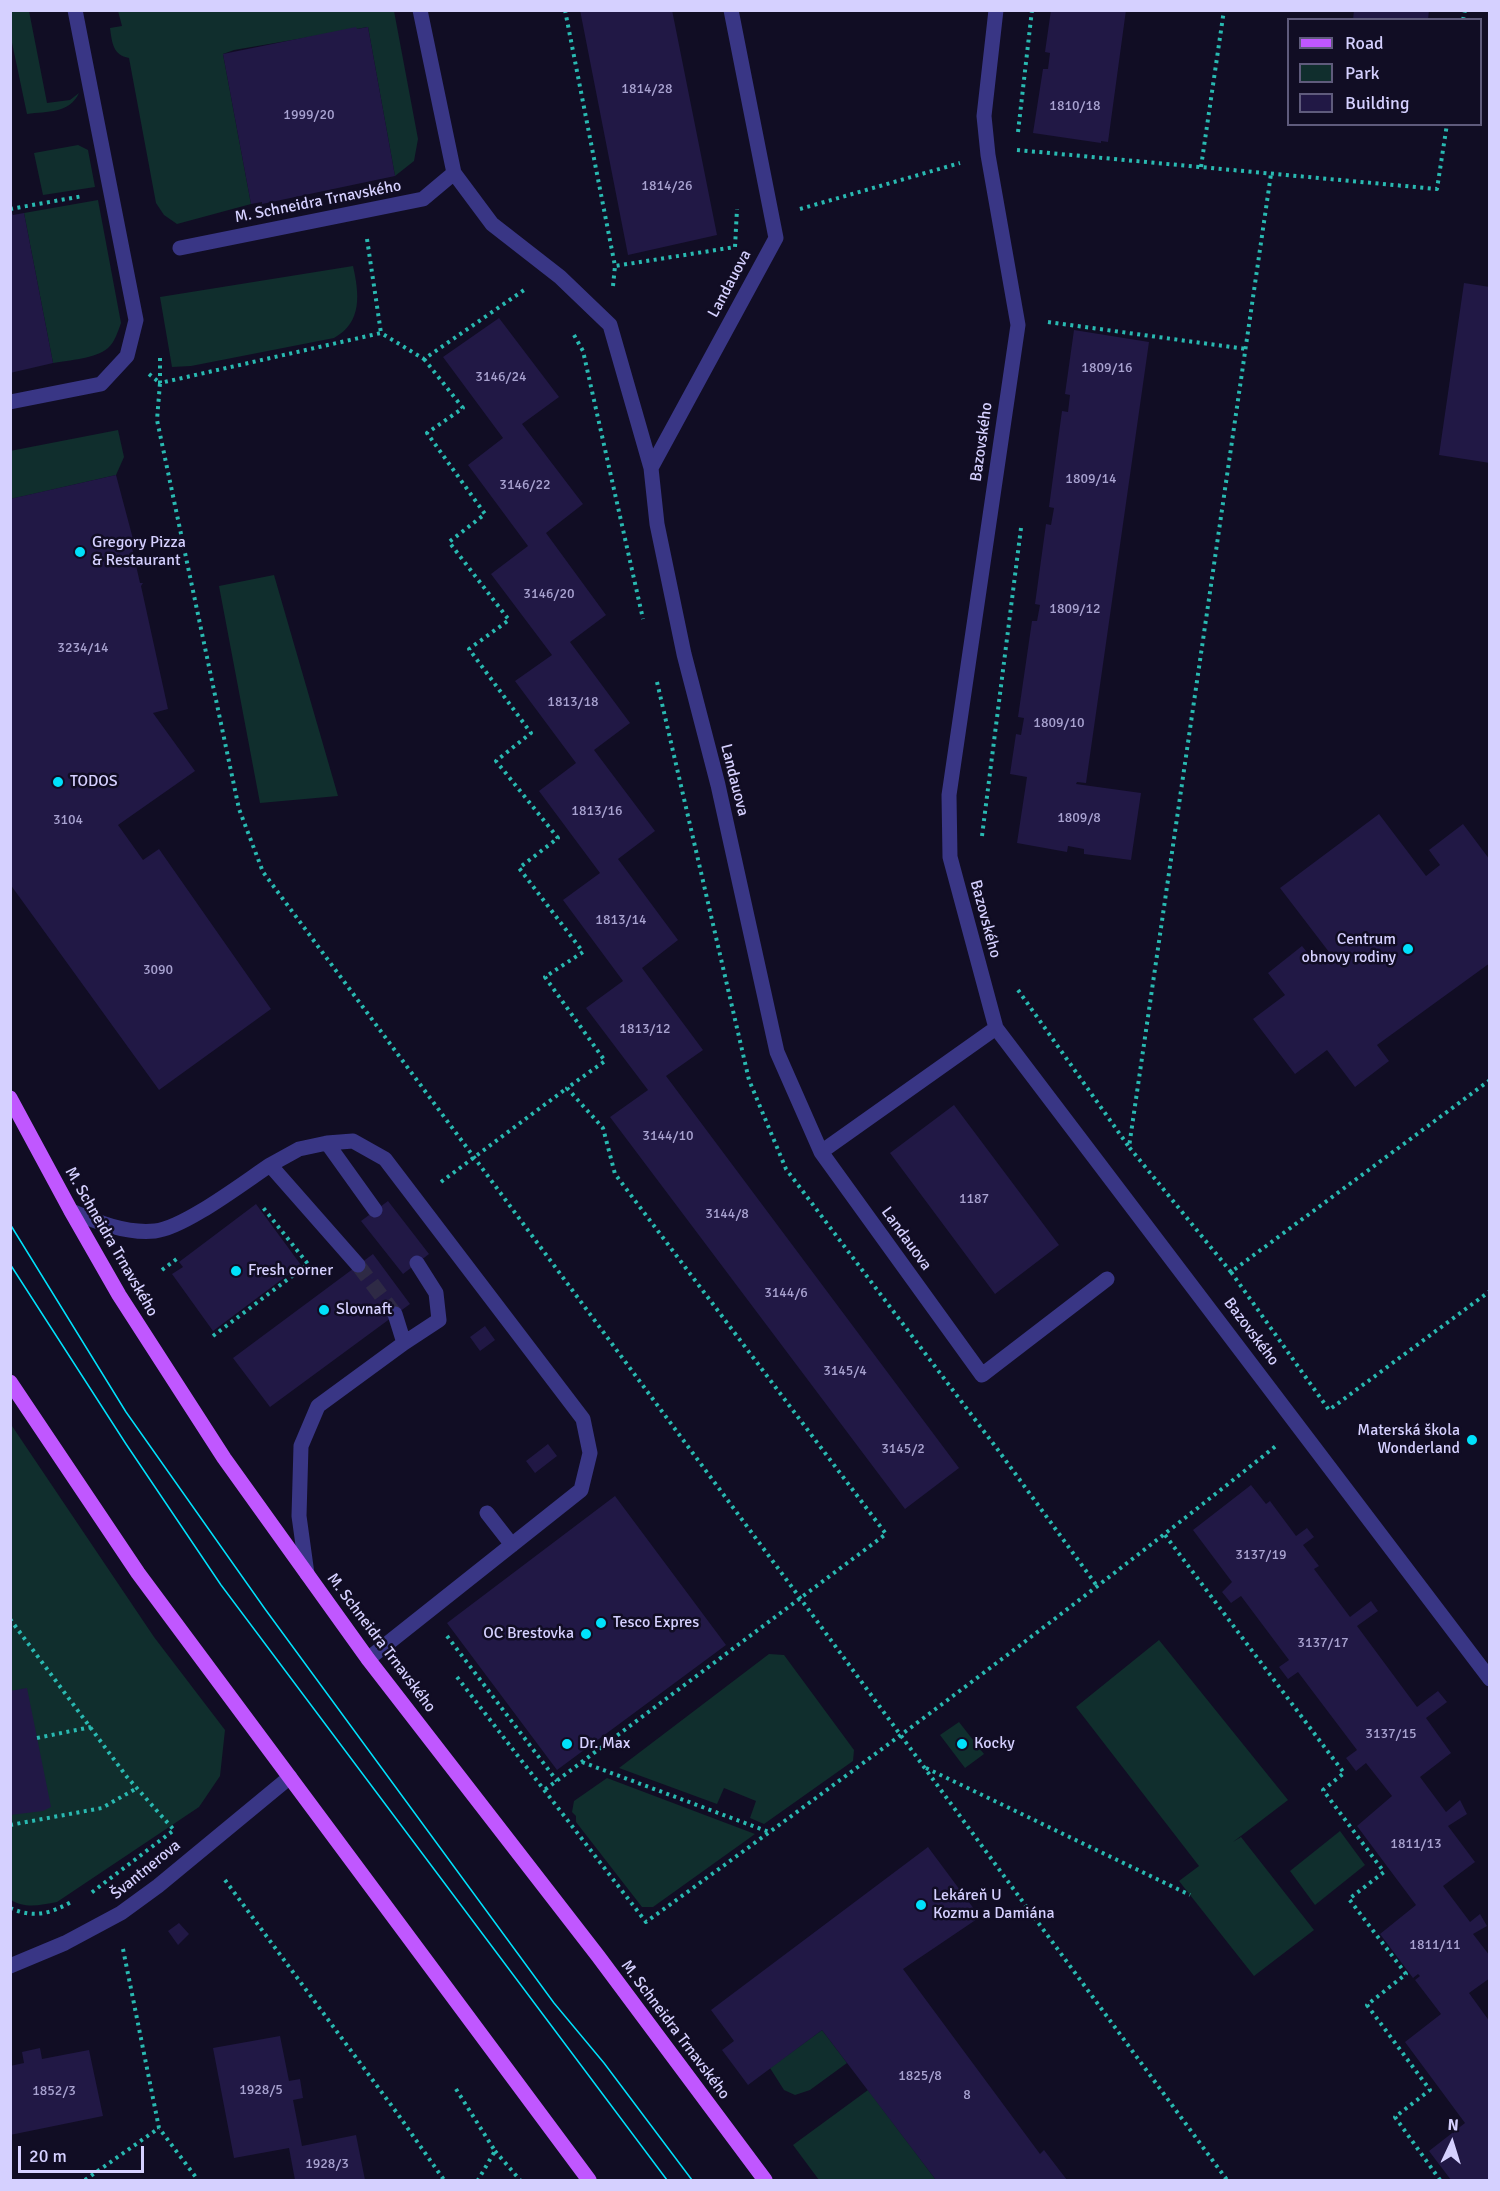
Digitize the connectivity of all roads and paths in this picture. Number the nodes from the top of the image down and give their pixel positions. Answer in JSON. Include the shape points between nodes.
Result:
{"nodes":[{"id":1,"x":75,"y":10,"type":"edge"},
{"id":2,"x":420,"y":10,"type":"edge"},
{"id":3,"x":566,"y":10,"type":"edge"},
{"id":4,"x":731,"y":10,"type":"edge"},
{"id":5,"x":996,"y":10,"type":"edge"},
{"id":6,"x":1032,"y":10,"type":"edge"},
{"id":7,"x":1224,"y":10,"type":"edge"},
{"id":8,"x":1447,"y":126,"type":"edge"},
{"id":9,"x":1016,"y":150,"type":"junction"},
{"id":10,"x":988,"y":154,"type":"junction"},
{"id":11,"x":1018,"y":162,"type":"dead end"},
{"id":12,"x":1201,"y":167,"type":"junction"},
{"id":13,"x":454,"y":173,"type":"junction"},
{"id":14,"x":1271,"y":174,"type":"junction"},
{"id":15,"x":110,"y":192,"type":"junction"},
{"id":16,"x":738,"y":205,"type":"dead end"},
{"id":17,"x":10,"y":209,"type":"edge"},
{"id":18,"x":363,"y":212,"type":"junction"},
{"id":19,"x":772,"y":218,"type":"junction"},
{"id":20,"x":736,"y":228,"type":"junction"},
{"id":21,"x":180,"y":248,"type":"dead end"},
{"id":22,"x":528,"y":288,"type":"dead end"},
{"id":23,"x":569,"y":326,"type":"dead end"},
{"id":24,"x":381,"y":333,"type":"junction"},
{"id":25,"x":1046,"y":333,"type":"dead end"},
{"id":26,"x":1246,"y":349,"type":"junction"},
{"id":27,"x":127,"y":356,"type":"junction"},
{"id":28,"x":424,"y":359,"type":"junction"},
{"id":29,"x":160,"y":383,"type":"junction"},
{"id":30,"x":10,"y":402,"type":"edge"},
{"id":31,"x":651,"y":468,"type":"junction"},
{"id":32,"x":1022,"y":523,"type":"dead end"},
{"id":33,"x":644,"y":622,"type":"dead end"},
{"id":34,"x":657,"y":679,"type":"dead end"},
{"id":35,"x":981,"y":844,"type":"dead end"},
{"id":36,"x":1013,"y":982,"type":"dead end"},
{"id":37,"x":996,"y":1028,"type":"junction"},
{"id":38,"x":1490,"y":1080,"type":"edge"},
{"id":39,"x":567,"y":1088,"type":"junction"},
{"id":40,"x":10,"y":1098,"type":"edge"},
{"id":41,"x":327,"y":1143,"type":"junction"},
{"id":42,"x":1129,"y":1147,"type":"junction"},
{"id":43,"x":821,"y":1152,"type":"junction"},
{"id":44,"x":475,"y":1157,"type":"junction"},
{"id":45,"x":270,"y":1165,"type":"junction"},
{"id":46,"x":256,"y":1198,"type":"dead end"},
{"id":47,"x":416,"y":1201,"type":"junction"},
{"id":48,"x":375,"y":1210,"type":"dead end"},
{"id":49,"x":71,"y":1211,"type":"junction"},
{"id":50,"x":180,"y":1256,"type":"dead end"},
{"id":51,"x":417,"y":1263,"type":"dead end"},
{"id":52,"x":358,"y":1265,"type":"tunnel mouth"},
{"id":53,"x":162,"y":1270,"type":"dead end"},
{"id":54,"x":1231,"y":1272,"type":"junction"},
{"id":55,"x":1107,"y":1279,"type":"dead end"},
{"id":56,"x":1490,"y":1291,"type":"edge"},
{"id":57,"x":394,"y":1314,"type":"tunnel mouth"},
{"id":58,"x":213,"y":1336,"type":"dead end"},
{"id":59,"x":404,"y":1343,"type":"junction"},
{"id":60,"x":10,"y":1382,"type":"edge"},
{"id":61,"x":1278,"y":1445,"type":"dead end"},
{"id":62,"x":487,"y":1513,"type":"dead end"},
{"id":63,"x":1165,"y":1535,"type":"junction"},
{"id":64,"x":512,"y":1545,"type":"junction"},
{"id":65,"x":307,"y":1574,"type":"junction"},
{"id":66,"x":1097,"y":1586,"type":"junction"},
{"id":67,"x":800,"y":1598,"type":"junction"},
{"id":68,"x":10,"y":1619,"type":"edge"},
{"id":69,"x":447,"y":1636,"type":"dead end"},
{"id":70,"x":368,"y":1659,"type":"junction"},
{"id":71,"x":457,"y":1677,"type":"dead end"},
{"id":72,"x":1490,"y":1679,"type":"edge"},
{"id":73,"x":91,"y":1727,"type":"junction"},
{"id":74,"x":902,"y":1736,"type":"junction"},
{"id":75,"x":37,"y":1738,"type":"dead end"},
{"id":76,"x":600,"y":1740,"type":"dead end"},
{"id":77,"x":603,"y":1745,"type":"junction"},
{"id":78,"x":582,"y":1762,"type":"junction"},
{"id":79,"x":924,"y":1767,"type":"junction"},
{"id":80,"x":290,"y":1777,"type":"junction"},
{"id":81,"x":557,"y":1781,"type":"junction"},
{"id":82,"x":137,"y":1788,"type":"junction"},
{"id":83,"x":543,"y":1791,"type":"junction"},
{"id":84,"x":10,"y":1825,"type":"edge"},
{"id":85,"x":770,"y":1832,"type":"junction"},
{"id":86,"x":225,"y":1880,"type":"dead end"},
{"id":87,"x":1190,"y":1895,"type":"dead end"},
{"id":88,"x":83,"y":1896,"type":"dead end"},
{"id":89,"x":75,"y":1901,"type":"dead end"},
{"id":90,"x":10,"y":1908,"type":"edge"},
{"id":91,"x":123,"y":1948,"type":"dead end"},
{"id":92,"x":10,"y":1966,"type":"edge"},
{"id":93,"x":456,"y":2089,"type":"dead end"},
{"id":94,"x":159,"y":2128,"type":"junction"},
{"id":95,"x":495,"y":2151,"type":"junction"},
{"id":96,"x":85,"y":2181,"type":"edge"},
{"id":97,"x":198,"y":2181,"type":"edge"},
{"id":98,"x":444,"y":2181,"type":"edge"},
{"id":99,"x":478,"y":2181,"type":"edge"},
{"id":100,"x":520,"y":2181,"type":"edge"},
{"id":101,"x":589,"y":2181,"type":"edge"},
{"id":102,"x":765,"y":2181,"type":"edge"},
{"id":103,"x":1227,"y":2181,"type":"edge"},
{"id":104,"x":1440,"y":2181,"type":"edge"}],
"edges":[{"from":1,"to":15,"type":"street"},
{"from":2,"to":13,"type":"street"},
{"from":3,"to":20,"type":"path","via":[[615,266],[735,247]]},
{"from":4,"to":19,"type":"street","name":"Landauova"},
{"from":5,"to":10,"type":"street","name":"Bazovského","via":[[984,116]]},
{"from":6,"to":9,"type":"path"},
{"from":7,"to":12,"type":"path"},
{"from":8,"to":14,"type":"path","via":[[1437,189]]},
{"from":9,"to":10,"type":"path"},
{"from":9,"to":11,"type":"path"},
{"from":9,"to":12,"type":"path"},
{"from":10,"to":19,"type":"path"},
{"from":10,"to":37,"type":"street","name":"Bazovského","via":[[1018,325],[949,795],[950,857]]},
{"from":12,"to":14,"type":"path"},
{"from":13,"to":18,"type":"street","name":"M. Schneidra Trnavského","via":[[423,199]]},
{"from":13,"to":31,"type":"street","via":[[492,224],[560,277],[610,325]]},
{"from":14,"to":26,"type":"path"},
{"from":15,"to":17,"type":"path"},
{"from":15,"to":27,"type":"street","via":[[136,320]]},
{"from":16,"to":20,"type":"path"},
{"from":18,"to":21,"type":"street","name":"M. Schneidra Trnavského"},
{"from":18,"to":24,"type":"path"},
{"from":19,"to":20,"type":"path"},
{"from":19,"to":31,"type":"street","name":"Landauova","via":[[776,238]]},
{"from":22,"to":28,"type":"path"},
{"from":23,"to":33,"type":"path","via":[[583,351]]},
{"from":24,"to":28,"type":"path"},
{"from":24,"to":29,"type":"path"},
{"from":25,"to":26,"type":"path","via":[[1048,321]]},
{"from":26,"to":42,"type":"path"},
{"from":27,"to":29,"type":"path"},
{"from":27,"to":30,"type":"street","via":[[101,384]]},
{"from":28,"to":39,"type":"path","via":[[463,408],[427,433],[485,514],[449,542],[508,620],[469,649],[531,732],[496,761],[558,838],[519,868],[583,952],[545,977],[605,1061]]},
{"from":29,"to":44,"type":"path","via":[[157,420],[239,809],[263,872]]},
{"from":31,"to":43,"type":"street","name":"Landauova","via":[[657,524],[684,654],[718,785],[777,1052]]},
{"from":32,"to":35,"type":"path"},
{"from":34,"to":66,"type":"path","via":[[749,1080],[786,1169]]},
{"from":36,"to":42,"type":"path"},
{"from":37,"to":43,"type":"street"},
{"from":37,"to":72,"type":"street","name":"Bazovského"},
{"from":38,"to":54,"type":"path"},
{"from":39,"to":44,"type":"path"},
{"from":39,"to":67,"type":"path","via":[[603,1128],[615,1174],[886,1534]]},
{"from":40,"to":49,"type":"main road","name":"M. Schneidra Trnavského"},
{"from":41,"to":45,"type":"street","via":[[299,1149]]},
{"from":41,"to":47,"type":"street","via":[[353,1141],[385,1159]]},
{"from":41,"to":48,"type":"street"},
{"from":42,"to":54,"type":"path"},
{"from":43,"to":55,"type":"street","name":"Landauova","via":[[982,1375]]},
{"from":44,"to":47,"type":"path"},
{"from":44,"to":67,"type":"path"},
{"from":45,"to":49,"type":"street","via":[[192,1217],[157,1231],[131,1231]]},
{"from":45,"to":52,"type":"street"},
{"from":46,"to":58,"type":"path","via":[[308,1264]]},
{"from":47,"to":64,"type":"street","via":[[583,1419],[590,1453],[582,1490]]},
{"from":49,"to":65,"type":"main road","name":"M. Schneidra Trnavského","via":[[119,1295],[218,1448]]},
{"from":50,"to":53,"type":"path"},
{"from":51,"to":59,"type":"street","via":[[436,1293],[439,1320]]},
{"from":54,"to":56,"type":"path","via":[[1329,1410]]},
{"from":57,"to":59,"type":"street"},
{"from":59,"to":65,"type":"street","via":[[318,1406],[301,1446],[299,1516]]},
{"from":60,"to":80,"type":"main road","via":[[138,1574]]},
{"from":61,"to":63,"type":"path"},
{"from":62,"to":64,"type":"street"},
{"from":63,"to":66,"type":"path"},
{"from":63,"to":104,"type":"path","via":[[1344,1773],[1323,1790],[1384,1872],[1349,1899],[1406,1974],[1367,2005],[1430,2090],[1395,2117]]},
{"from":64,"to":70,"type":"street"},
{"from":65,"to":70,"type":"main road","name":"M. Schneidra Trnavského"},
{"from":66,"to":74,"type":"path"},
{"from":67,"to":74,"type":"path"},
{"from":67,"to":77,"type":"path"},
{"from":68,"to":73,"type":"path"},
{"from":69,"to":81,"type":"path"},
{"from":70,"to":102,"type":"main road","name":"M. Schneidra Trnavského","via":[[591,1947]]},
{"from":71,"to":83,"type":"path"},
{"from":73,"to":75,"type":"path"},
{"from":73,"to":82,"type":"path"},
{"from":74,"to":79,"type":"path"},
{"from":74,"to":85,"type":"path"},
{"from":76,"to":77,"type":"path"},
{"from":77,"to":78,"type":"path"},
{"from":78,"to":81,"type":"path"},
{"from":78,"to":85,"type":"path"},
{"from":79,"to":87,"type":"path"},
{"from":79,"to":103,"type":"path"},
{"from":80,"to":92,"type":"street","name":"Švantnerova","via":[[121,1913]]},
{"from":80,"to":101,"type":"main road"},
{"from":81,"to":83,"type":"path"},
{"from":82,"to":84,"type":"path","via":[[102,1808]]},
{"from":82,"to":88,"type":"path","via":[[174,1830]]},
{"from":83,"to":85,"type":"path","via":[[646,1922]]},
{"from":86,"to":98,"type":"path"},
{"from":89,"to":90,"type":"path","via":[[33,1916]]},
{"from":91,"to":94,"type":"path"},
{"from":93,"to":95,"type":"path"},
{"from":94,"to":96,"type":"path"},
{"from":94,"to":97,"type":"path"},
{"from":95,"to":99,"type":"path"},
{"from":95,"to":100,"type":"path"}]}
